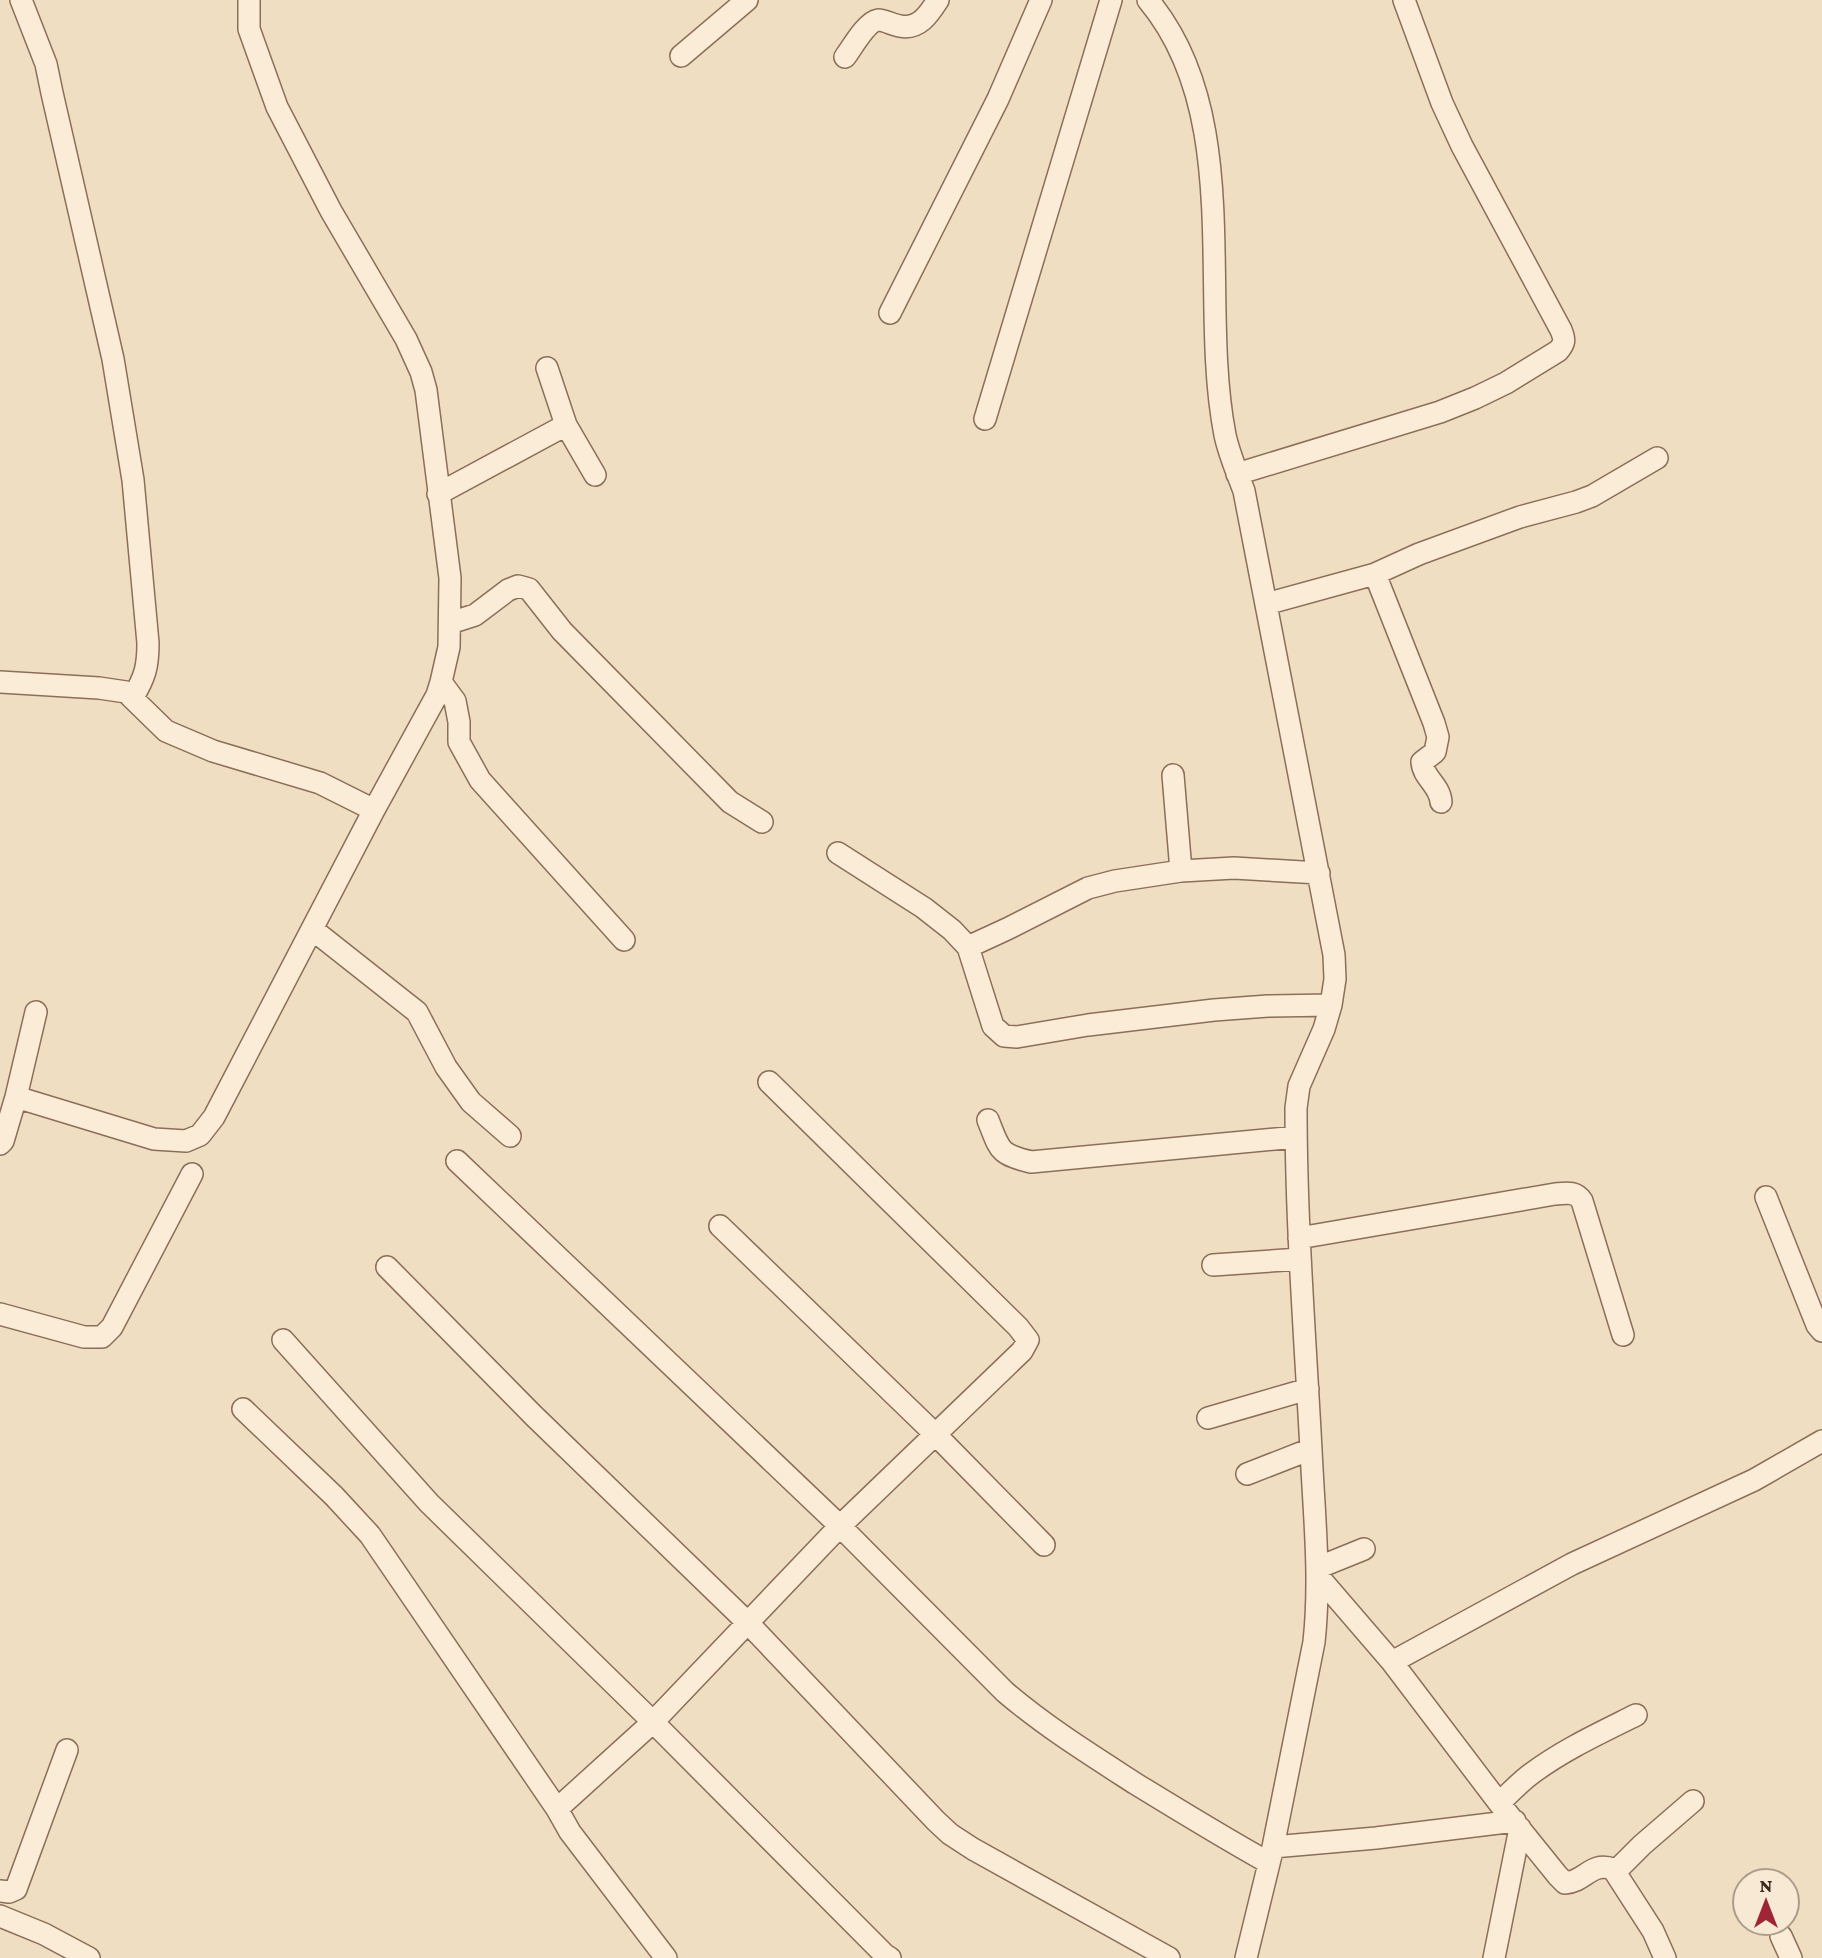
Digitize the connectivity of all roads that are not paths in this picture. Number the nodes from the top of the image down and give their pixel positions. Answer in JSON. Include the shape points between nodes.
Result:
{"nodes":[{"id":1,"x":20,"y":0,"type":"edge"},
{"id":2,"x":249,"y":0,"type":"edge"},
{"id":3,"x":747,"y":0,"type":"edge"},
{"id":4,"x":938,"y":0,"type":"edge"},
{"id":5,"x":1041,"y":0,"type":"edge"},
{"id":6,"x":1111,"y":0,"type":"edge"},
{"id":7,"x":1148,"y":0,"type":"edge"},
{"id":8,"x":1404,"y":0,"type":"edge"},
{"id":9,"x":681,"y":56,"type":"dead end"},
{"id":10,"x":845,"y":58,"type":"dead end"},
{"id":11,"x":890,"y":313,"type":"dead end"},
{"id":12,"x":547,"y":368,"type":"dead end"},
{"id":13,"x":985,"y":419,"type":"dead end"},
{"id":14,"x":566,"y":425,"type":"junction"},
{"id":15,"x":1657,"y":458,"type":"dead end"},
{"id":16,"x":1237,"y":474,"type":"junction"},
{"id":17,"x":595,"y":475,"type":"dead end"},
{"id":18,"x":438,"y":494,"type":"junction"},
{"id":19,"x":1375,"y":573,"type":"junction"},
{"id":20,"x":1266,"y":604,"type":"junction"},
{"id":21,"x":450,"y":622,"type":"junction"},
{"id":22,"x":0,"y":682,"type":"edge"},
{"id":23,"x":441,"y":682,"type":"junction"},
{"id":24,"x":132,"y":697,"type":"junction"},
{"id":25,"x":1172,"y":775,"type":"dead end"},
{"id":26,"x":1441,"y":802,"type":"dead end"},
{"id":27,"x":374,"y":810,"type":"junction"},
{"id":28,"x":762,"y":822,"type":"dead end"},
{"id":29,"x":838,"y":853,"type":"dead end"},
{"id":30,"x":1181,"y":871,"type":"junction"},
{"id":31,"x":1319,"y":873,"type":"junction"},
{"id":32,"x":312,"y":929,"type":"junction"},
{"id":33,"x":624,"y":940,"type":"dead end"},
{"id":34,"x":968,"y":947,"type":"junction"},
{"id":35,"x":1331,"y":1005,"type":"junction"},
{"id":36,"x":36,"y":1012,"type":"dead end"},
{"id":37,"x":769,"y":1082,"type":"dead end"},
{"id":38,"x":16,"y":1097,"type":"junction"},
{"id":39,"x":988,"y":1120,"type":"dead end"},
{"id":40,"x":510,"y":1136,"type":"dead end"},
{"id":41,"x":1296,"y":1137,"type":"junction"},
{"id":42,"x":0,"y":1144,"type":"edge"},
{"id":43,"x":457,"y":1161,"type":"dead end"},
{"id":44,"x":192,"y":1174,"type":"dead end"},
{"id":45,"x":1766,"y":1197,"type":"dead end"},
{"id":46,"x":720,"y":1226,"type":"dead end"},
{"id":47,"x":1300,"y":1248,"type":"junction"},
{"id":48,"x":1213,"y":1265,"type":"dead end"},
{"id":49,"x":387,"y":1267,"type":"dead end"},
{"id":50,"x":0,"y":1314,"type":"edge"},
{"id":51,"x":1822,"y":1331,"type":"edge"},
{"id":52,"x":1623,"y":1335,"type":"dead end"},
{"id":53,"x":283,"y":1340,"type":"dead end"},
{"id":54,"x":1308,"y":1390,"type":"junction"},
{"id":55,"x":243,"y":1409,"type":"dead end"},
{"id":56,"x":1208,"y":1418,"type":"dead end"},
{"id":57,"x":934,"y":1434,"type":"junction"},
{"id":58,"x":1822,"y":1441,"type":"edge"},
{"id":59,"x":1311,"y":1449,"type":"junction"},
{"id":60,"x":1247,"y":1474,"type":"dead end"},
{"id":61,"x":840,"y":1526,"type":"junction"},
{"id":62,"x":1044,"y":1545,"type":"dead end"},
{"id":63,"x":1364,"y":1549,"type":"dead end"},
{"id":64,"x":1318,"y":1572,"type":"junction"},
{"id":65,"x":748,"y":1623,"type":"junction"},
{"id":66,"x":1392,"y":1662,"type":"junction"},
{"id":67,"x":1636,"y":1716,"type":"dead end"},
{"id":68,"x":653,"y":1722,"type":"junction"},
{"id":69,"x":67,"y":1750,"type":"dead end"},
{"id":70,"x":1693,"y":1801,"type":"dead end"},
{"id":71,"x":1499,"y":1803,"type":"junction"},
{"id":72,"x":557,"y":1809,"type":"junction"},
{"id":73,"x":1518,"y":1825,"type":"junction"},
{"id":74,"x":1271,"y":1855,"type":"junction"},
{"id":75,"x":1615,"y":1872,"type":"junction"},
{"id":76,"x":0,"y":1891,"type":"edge"},
{"id":77,"x":0,"y":1916,"type":"edge"},
{"id":78,"x":1782,"y":1937,"type":"edge"},
{"id":79,"x":89,"y":1958,"type":"edge"},
{"id":80,"x":666,"y":1958,"type":"edge"},
{"id":81,"x":890,"y":1958,"type":"edge"},
{"id":82,"x":1169,"y":1958,"type":"edge"},
{"id":83,"x":1246,"y":1958,"type":"edge"},
{"id":84,"x":1494,"y":1958,"type":"edge"},
{"id":85,"x":1665,"y":1958,"type":"edge"},
{"id":86,"x":1791,"y":1958,"type":"edge"}],
"edges":[{"from":1,"to":24,"type":"street","via":[[46,64],[113,359],[134,480],[148,665]]},
{"from":2,"to":18,"type":"street","via":[[249,29],[278,107],[421,372]]},
{"from":3,"to":9,"type":"street"},
{"from":4,"to":10,"type":"street","via":[[914,26],[878,20],[869,24]]},
{"from":5,"to":11,"type":"street","via":[[998,99]]},
{"from":6,"to":13,"type":"street"},
{"from":7,"to":16,"type":"street","via":[[1177,44],[1189,73],[1205,142],[1213,197],[1214,322],[1221,407]]},
{"from":8,"to":16,"type":"street","via":[[1442,103],[1561,330],[1564,345],[1506,383],[1440,412]]},
{"from":12,"to":14,"type":"street"},
{"from":14,"to":17,"type":"street"},
{"from":14,"to":18,"type":"street"},
{"from":15,"to":19,"type":"street","via":[[1592,496],[1520,517]]},
{"from":16,"to":20,"type":"street"},
{"from":18,"to":21,"type":"street","via":[[450,578]]},
{"from":19,"to":20,"type":"street"},
{"from":19,"to":26,"type":"street","via":[[1434,723],[1438,737],[1435,752],[1422,762],[1441,793]]},
{"from":20,"to":31,"type":"street"},
{"from":21,"to":23,"type":"street"},
{"from":21,"to":28,"type":"street","via":[[475,615],[508,590],[518,586],[529,589],[562,631],[730,802]]},
{"from":22,"to":24,"type":"street","via":[[116,689]]},
{"from":23,"to":27,"type":"street"},
{"from":23,"to":33,"type":"street","via":[[455,701],[459,742],[480,780]]},
{"from":24,"to":27,"type":"street","via":[[166,731],[213,751],[320,783]]},
{"from":25,"to":30,"type":"street"},
{"from":27,"to":32,"type":"street"},
{"from":29,"to":34,"type":"street","via":[[924,908]]},
{"from":30,"to":31,"type":"street","via":[[1234,868]]},
{"from":30,"to":34,"type":"street","via":[[1088,888]]},
{"from":31,"to":35,"type":"street","via":[[1334,955]]},
{"from":32,"to":38,"type":"street","via":[[214,1117],[200,1135],[186,1141],[154,1139]]},
{"from":32,"to":40,"type":"street","via":[[417,1012],[471,1102]]},
{"from":34,"to":35,"type":"street","via":[[993,1026],[1004,1037],[1213,1010]]},
{"from":35,"to":41,"type":"street","via":[[1299,1086]]},
{"from":36,"to":38,"type":"street"},
{"from":37,"to":57,"type":"street","via":[[1028,1340]]},
{"from":38,"to":42,"type":"street"},
{"from":39,"to":41,"type":"street","via":[[998,1147],[1009,1156],[1031,1162]]},
{"from":41,"to":47,"type":"street"},
{"from":43,"to":61,"type":"street"},
{"from":44,"to":50,"type":"street","via":[[112,1327],[102,1337],[84,1337]]},
{"from":45,"to":51,"type":"street"},
{"from":46,"to":57,"type":"street"},
{"from":47,"to":48,"type":"street"},
{"from":47,"to":52,"type":"street","via":[[1555,1194],[1579,1195]]},
{"from":47,"to":54,"type":"street"},
{"from":49,"to":65,"type":"street"},
{"from":53,"to":68,"type":"street","via":[[429,1503]]},
{"from":54,"to":56,"type":"street"},
{"from":54,"to":59,"type":"street"},
{"from":55,"to":72,"type":"street","via":[[370,1535]]},
{"from":57,"to":61,"type":"street"},
{"from":57,"to":62,"type":"street"},
{"from":58,"to":66,"type":"street","via":[[1755,1480],[1572,1564]]},
{"from":59,"to":60,"type":"street"},
{"from":59,"to":64,"type":"street"},
{"from":61,"to":65,"type":"street"},
{"from":61,"to":74,"type":"street","via":[[1034,1716],[1218,1835]]},
{"from":63,"to":64,"type":"street"},
{"from":64,"to":66,"type":"street"},
{"from":64,"to":74,"type":"street","via":[[1314,1642]]},
{"from":65,"to":68,"type":"street"},
{"from":65,"to":82,"type":"street","via":[[950,1834]]},
{"from":66,"to":71,"type":"street"},
{"from":67,"to":71,"type":"street","via":[[1547,1763]]},
{"from":68,"to":72,"type":"street"},
{"from":68,"to":81,"type":"street"},
{"from":69,"to":76,"type":"street","via":[[16,1889]]},
{"from":70,"to":75,"type":"street"},
{"from":71,"to":73,"type":"street"},
{"from":72,"to":80,"type":"street"},
{"from":73,"to":74,"type":"street","via":[[1376,1838]]},
{"from":73,"to":75,"type":"street","via":[[1565,1883],[1573,1883],[1596,1867]]},
{"from":73,"to":84,"type":"street"},
{"from":74,"to":83,"type":"street"},
{"from":75,"to":85,"type":"street"},
{"from":77,"to":79,"type":"street"},
{"from":78,"to":86,"type":"street"}]}
